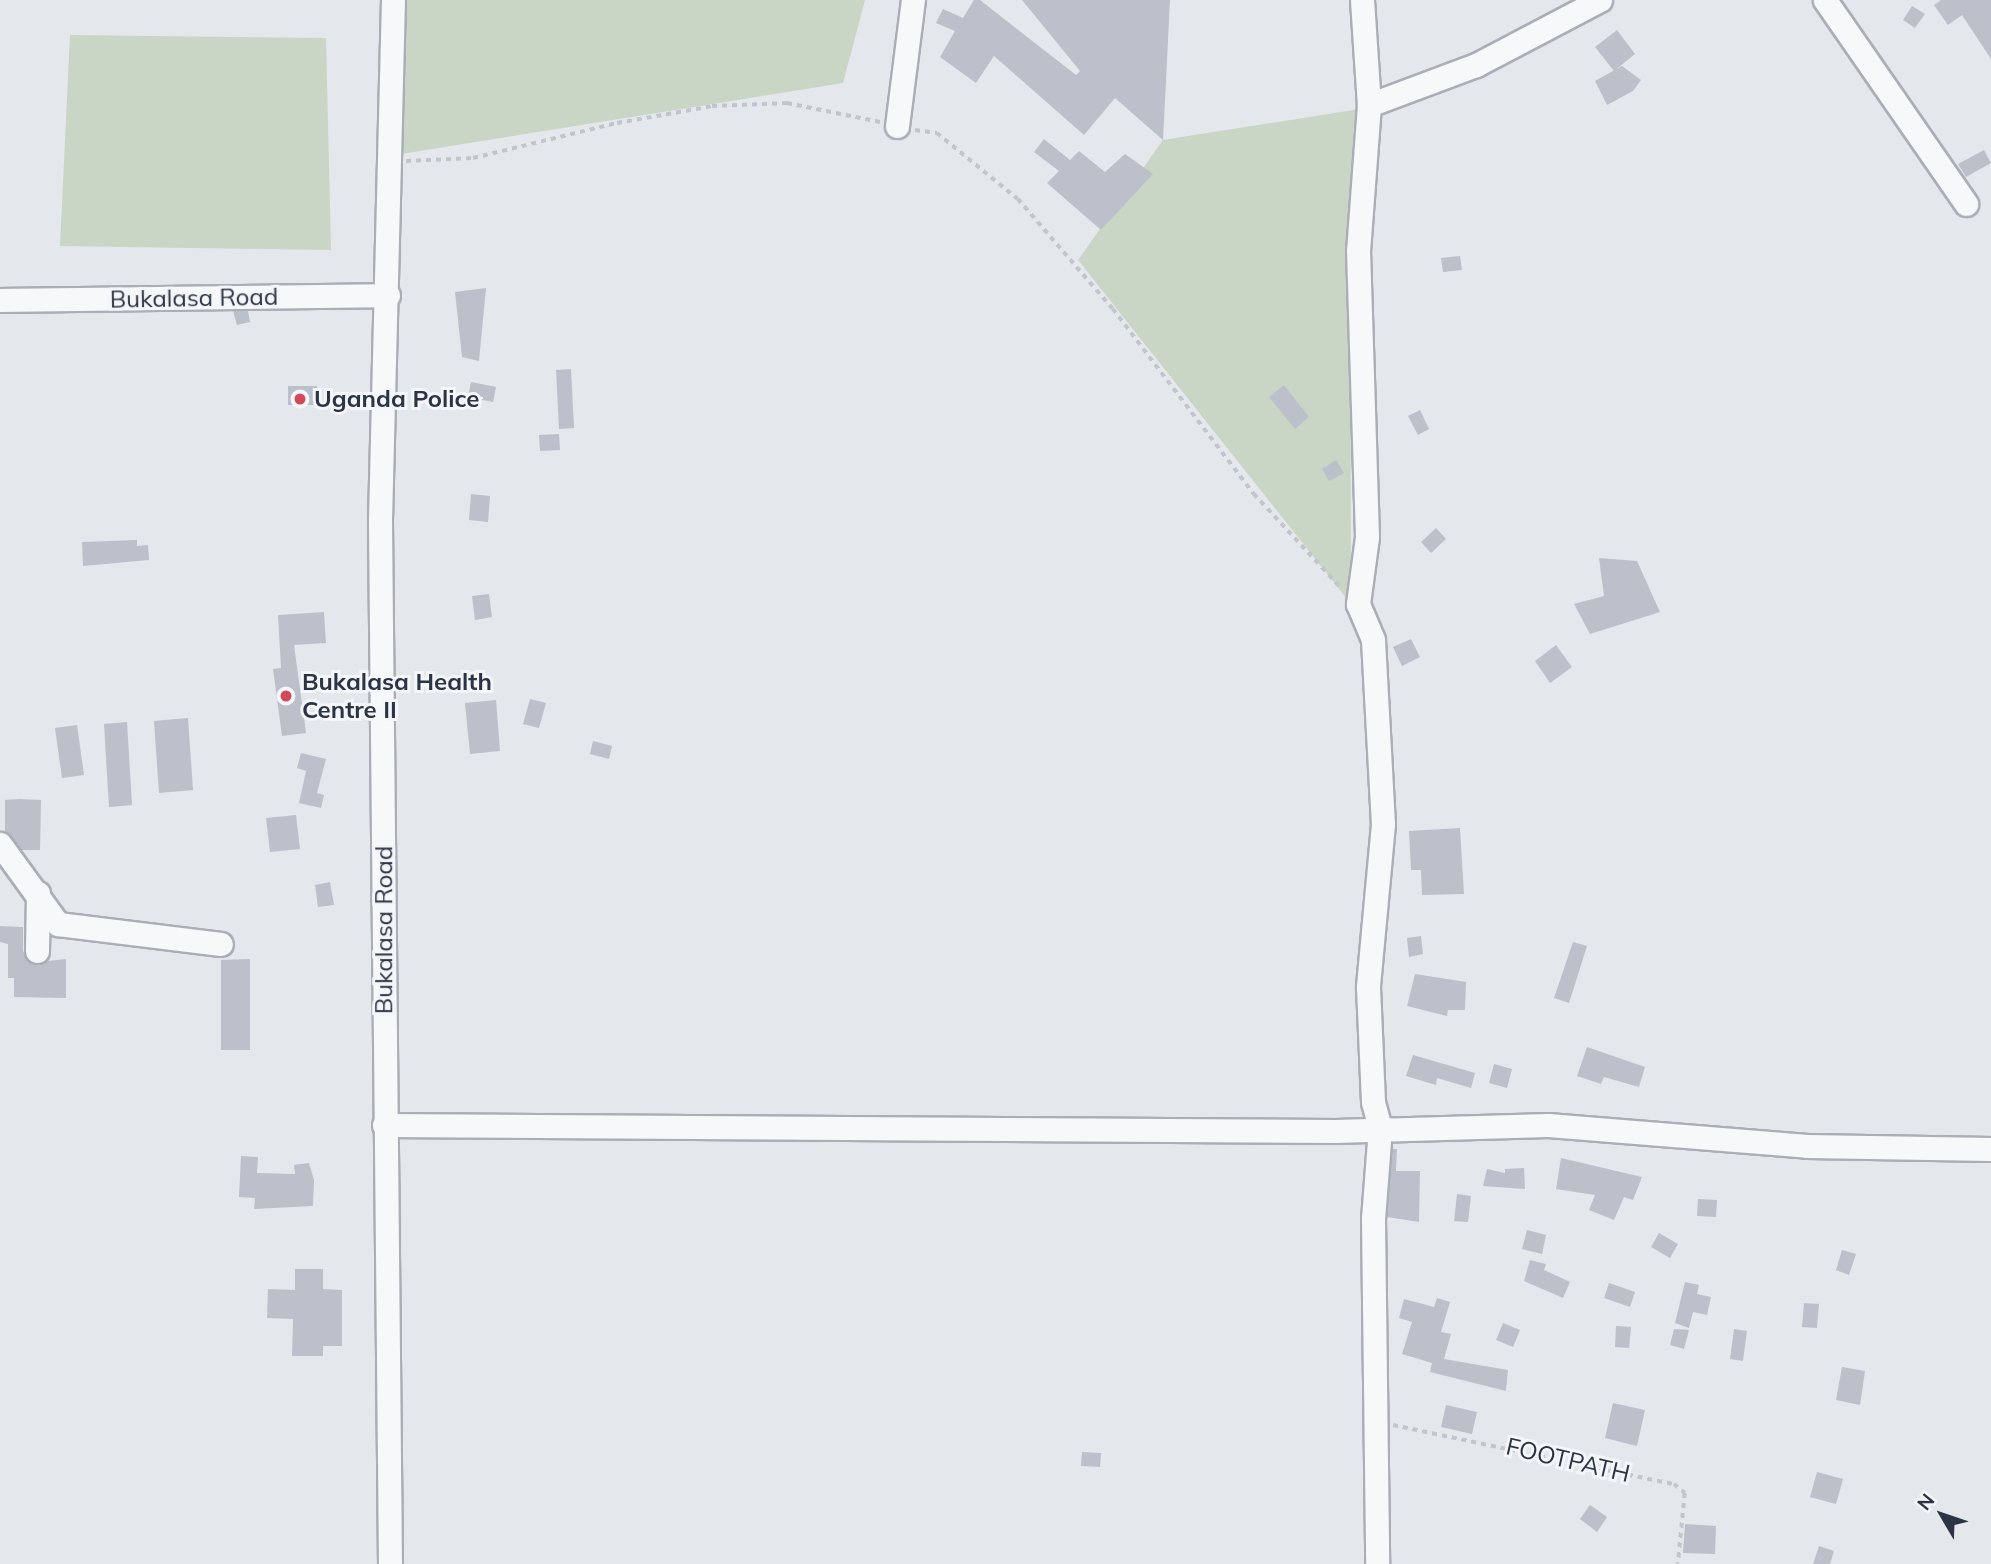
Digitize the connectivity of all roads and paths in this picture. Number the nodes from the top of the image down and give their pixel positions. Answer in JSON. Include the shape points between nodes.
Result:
{"nodes":[{"id":1,"x":393,"y":0,"type":"edge"},
{"id":2,"x":913,"y":0,"type":"edge"},
{"id":3,"x":1362,"y":0,"type":"edge"},
{"id":4,"x":1600,"y":0,"type":"edge"},
{"id":5,"x":1825,"y":0,"type":"edge"},
{"id":6,"x":1369,"y":104,"type":"junction"},
{"id":7,"x":897,"y":126,"type":"junction"},
{"id":8,"x":390,"y":158,"type":"junction"},
{"id":9,"x":1966,"y":204,"type":"dead end"},
{"id":10,"x":388,"y":295,"type":"junction"},
{"id":11,"x":0,"y":300,"type":"edge"},
{"id":12,"x":1359,"y":606,"type":"junction"},
{"id":13,"x":0,"y":844,"type":"edge"},
{"id":14,"x":38,"y":893,"type":"junction"},
{"id":15,"x":221,"y":944,"type":"dead end"},
{"id":16,"x":37,"y":951,"type":"dead end"},
{"id":17,"x":384,"y":1125,"type":"junction"},
{"id":18,"x":1380,"y":1128,"type":"junction"},
{"id":19,"x":1991,"y":1149,"type":"edge"},
{"id":20,"x":1379,"y":1422,"type":"junction"},
{"id":21,"x":390,"y":1564,"type":"edge"},
{"id":22,"x":1377,"y":1564,"type":"edge"},
{"id":23,"x":1678,"y":1564,"type":"edge"}],
"edges":[{"from":1,"to":8,"type":"street","name":"Bukalasa Road"},
{"from":2,"to":7,"type":"street"},
{"from":3,"to":6,"type":"street"},
{"from":4,"to":6,"type":"street","via":[[1476,65]]},
{"from":5,"to":9,"type":"street"},
{"from":6,"to":12,"type":"street","via":[[1358,250],[1367,537]]},
{"from":7,"to":8,"type":"path","via":[[787,103],[712,106],[617,123],[472,158],[419,164]]},
{"from":7,"to":12,"type":"path","via":[[937,133],[1018,199],[1113,309],[1254,494]]},
{"from":8,"to":10,"type":"street","name":"Bukalasa Road"},
{"from":10,"to":11,"type":"street","name":"Bukalasa Road"},
{"from":10,"to":17,"type":"street","name":"Bukalasa Road","via":[[380,520]]},
{"from":12,"to":18,"type":"street","via":[[1373,640],[1382,824],[1368,987],[1373,1102]]},
{"from":13,"to":14,"type":"street"},
{"from":14,"to":15,"type":"street","via":[[58,924]]},
{"from":14,"to":16,"type":"street"},
{"from":17,"to":18,"type":"street"},
{"from":17,"to":21,"type":"street","name":"Bukalasa Road","via":[[392,1419]]},
{"from":18,"to":19,"type":"street","via":[[1548,1125],[1807,1146]]},
{"from":18,"to":20,"type":"street","via":[[1373,1218]]},
{"from":20,"to":22,"type":"street"},
{"from":20,"to":23,"type":"path","name":"FOOTPATH","via":[[1674,1484],[1685,1493]]}]}
